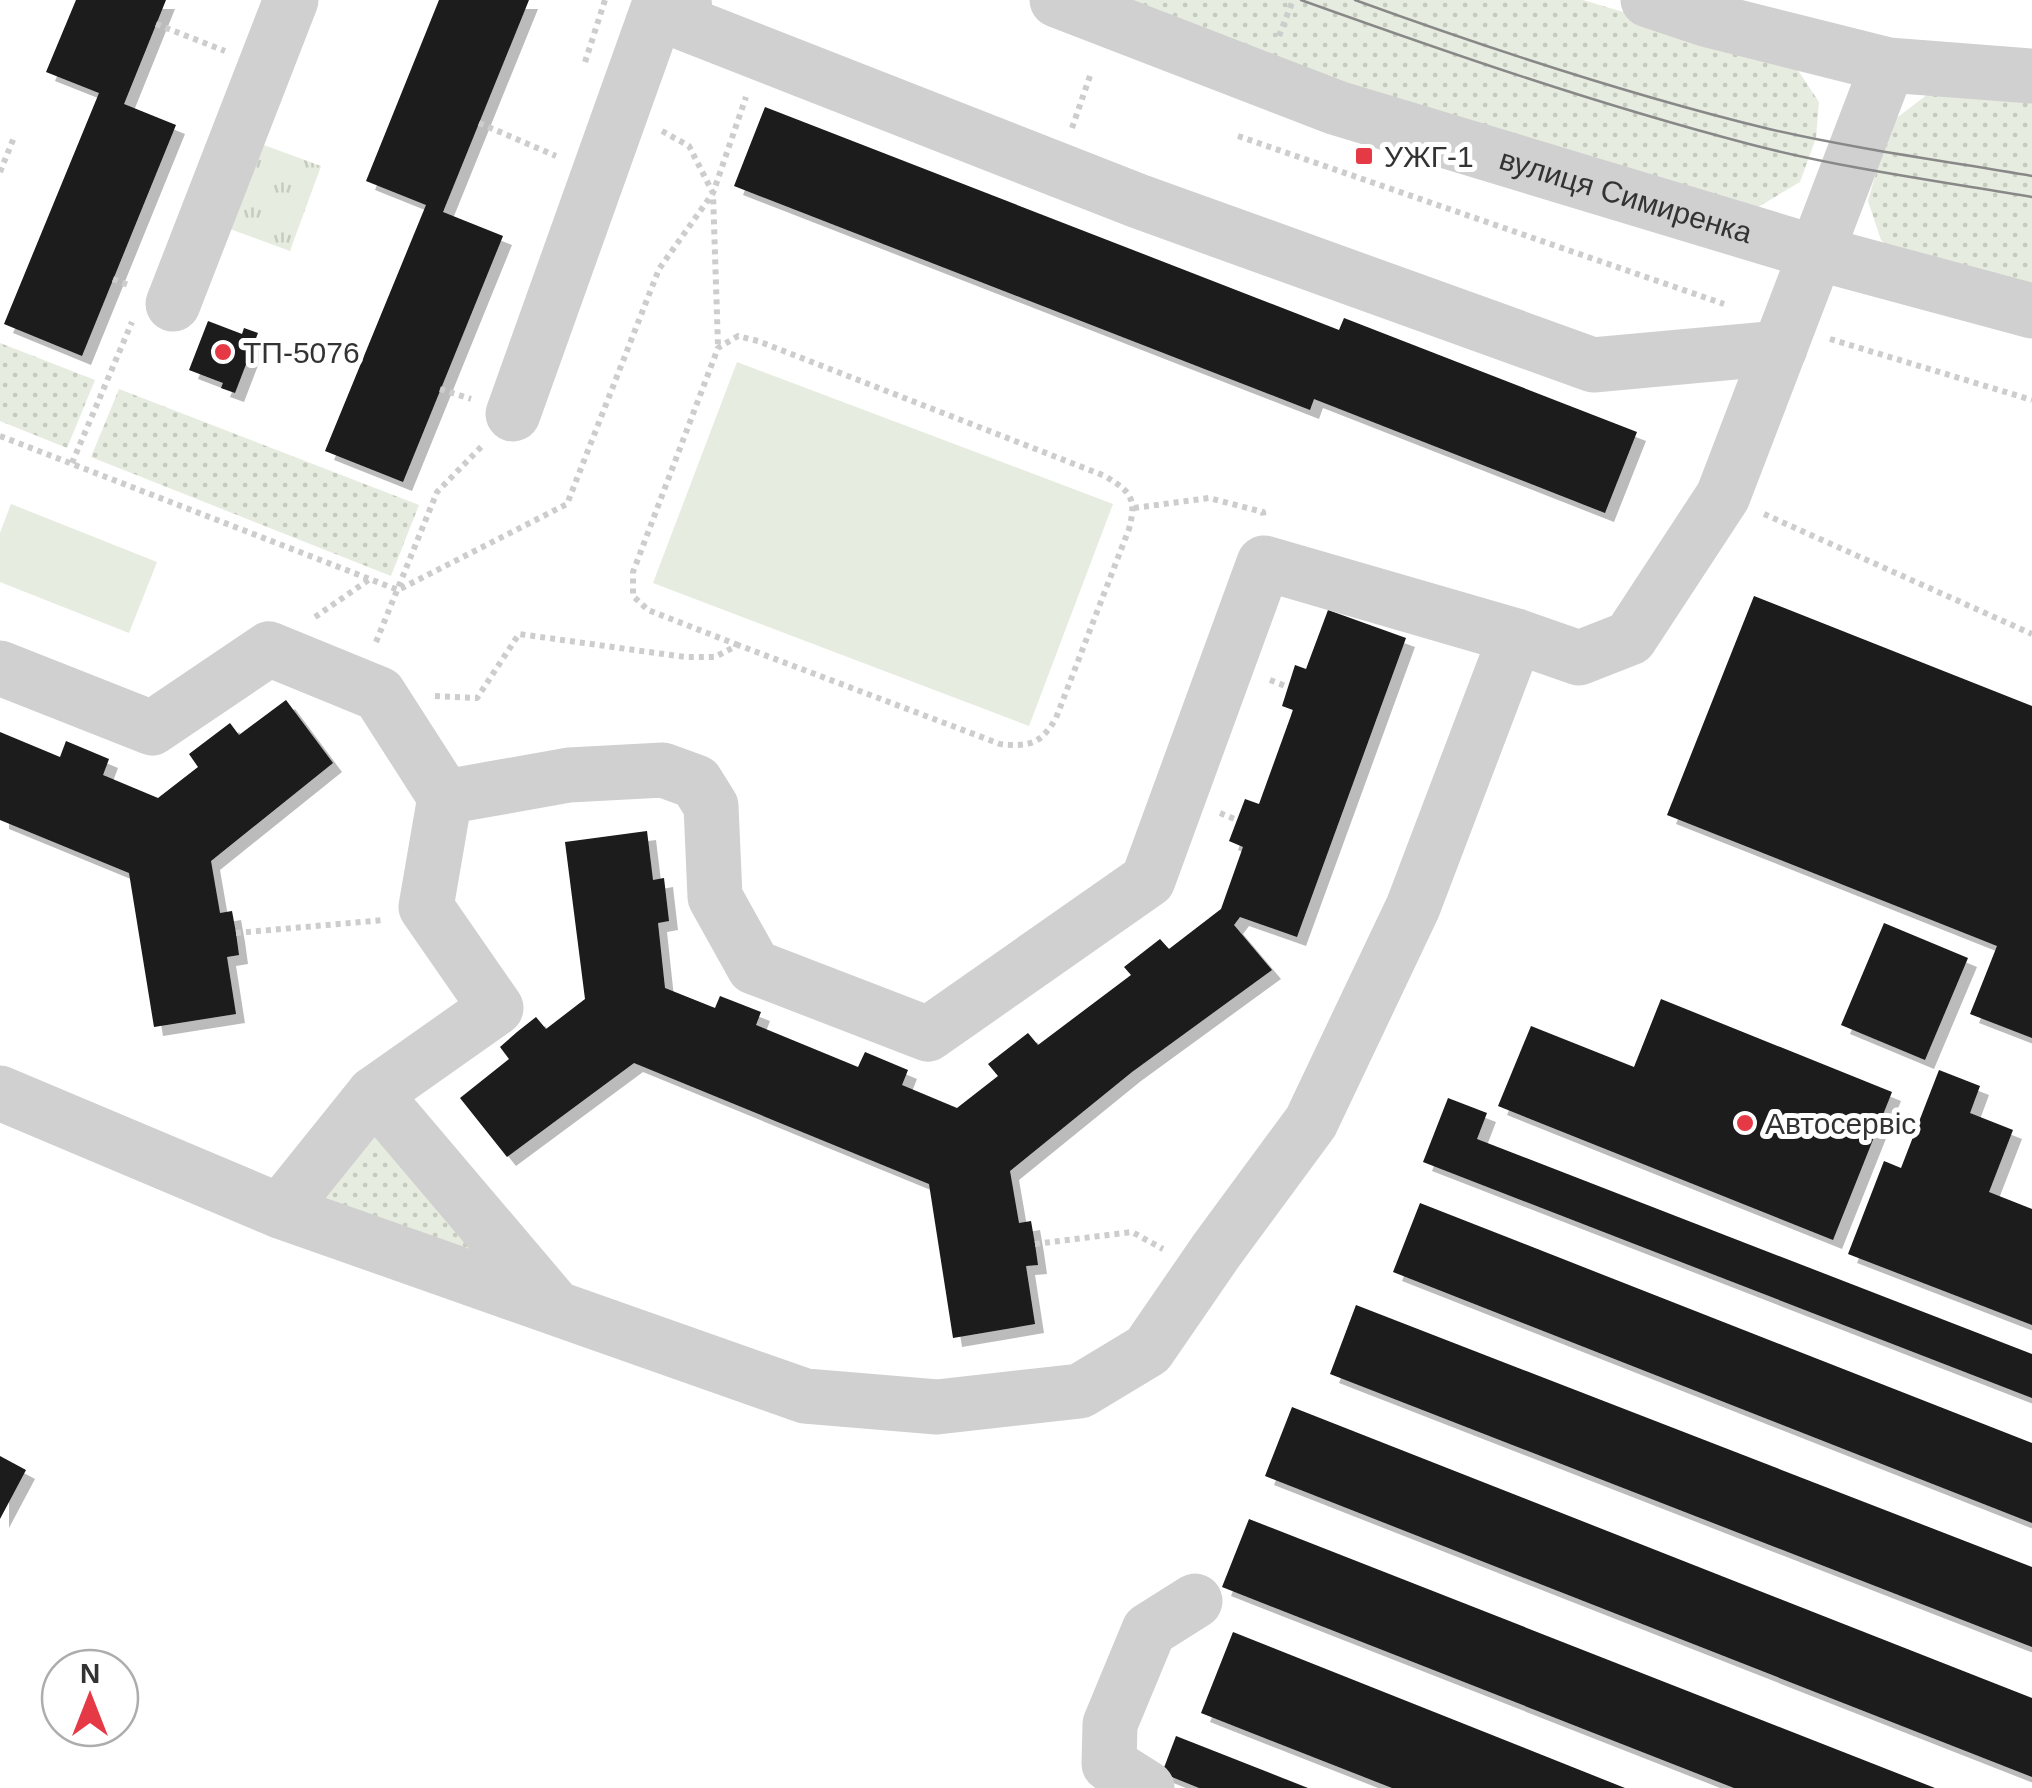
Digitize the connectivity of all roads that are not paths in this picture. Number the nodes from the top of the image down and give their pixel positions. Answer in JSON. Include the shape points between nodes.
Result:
{"nodes":[{"id":1,"x":292,"y":0,"type":"edge"},
{"id":2,"x":661,"y":0,"type":"edge"},
{"id":3,"x":684,"y":0,"type":"edge"},
{"id":4,"x":1057,"y":0,"type":"edge"},
{"id":5,"x":1648,"y":0,"type":"edge"},
{"id":6,"x":1888,"y":65,"type":"junction"},
{"id":7,"x":2032,"y":76,"type":"edge"},
{"id":8,"x":1817,"y":253,"type":"junction"},
{"id":9,"x":155,"y":306,"type":"road end"},
{"id":10,"x":2032,"y":310,"type":"edge"},
{"id":11,"x":1784,"y":337,"type":"junction"},
{"id":12,"x":513,"y":414,"type":"road end"},
{"id":13,"x":1516,"y":636,"type":"junction"},
{"id":14,"x":0,"y":668,"type":"edge"},
{"id":15,"x":446,"y":797,"type":"junction"},
{"id":16,"x":0,"y":1094,"type":"edge"},
{"id":17,"x":374,"y":1094,"type":"junction"},
{"id":18,"x":280,"y":1212,"type":"junction"},
{"id":19,"x":554,"y":1307,"type":"junction"},
{"id":20,"x":1196,"y":1601,"type":"dead end"},
{"id":21,"x":1147,"y":1788,"type":"edge"}],
"edges":[{"from":1,"to":9,"type":"street"},
{"from":2,"to":12,"type":"street"},
{"from":3,"to":11,"type":"street","via":[[686,24],[1138,200],[1593,365]]},
{"from":4,"to":8,"type":"street","name":"вулиця Симиренка","via":[[1337,108]]},
{"from":5,"to":6,"type":"street"},
{"from":6,"to":7,"type":"street"},
{"from":6,"to":8,"type":"street"},
{"from":8,"to":10,"type":"street","name":"вулиця Симиренка"},
{"from":8,"to":11,"type":"street"},
{"from":11,"to":13,"type":"street","via":[[1723,496],[1630,638],[1579,658]]},
{"from":13,"to":15,"type":"street","via":[[1264,564],[1148,880],[928,1034],[754,966],[715,897],[711,806],[696,782],[663,770],[568,774]]},
{"from":13,"to":19,"type":"street","via":[[1413,907],[1312,1122],[1148,1350],[1080,1392],[937,1407],[805,1396]]},
{"from":14,"to":15,"type":"street","via":[[152,728],[270,650],[369,690]]},
{"from":15,"to":17,"type":"street","via":[[426,907],[496,1008]]},
{"from":16,"to":18,"type":"street"},
{"from":17,"to":18,"type":"street"},
{"from":17,"to":19,"type":"street"},
{"from":18,"to":19,"type":"street"},
{"from":20,"to":21,"type":"street","via":[[1149,1630],[1110,1724],[1109,1764]]}]}
